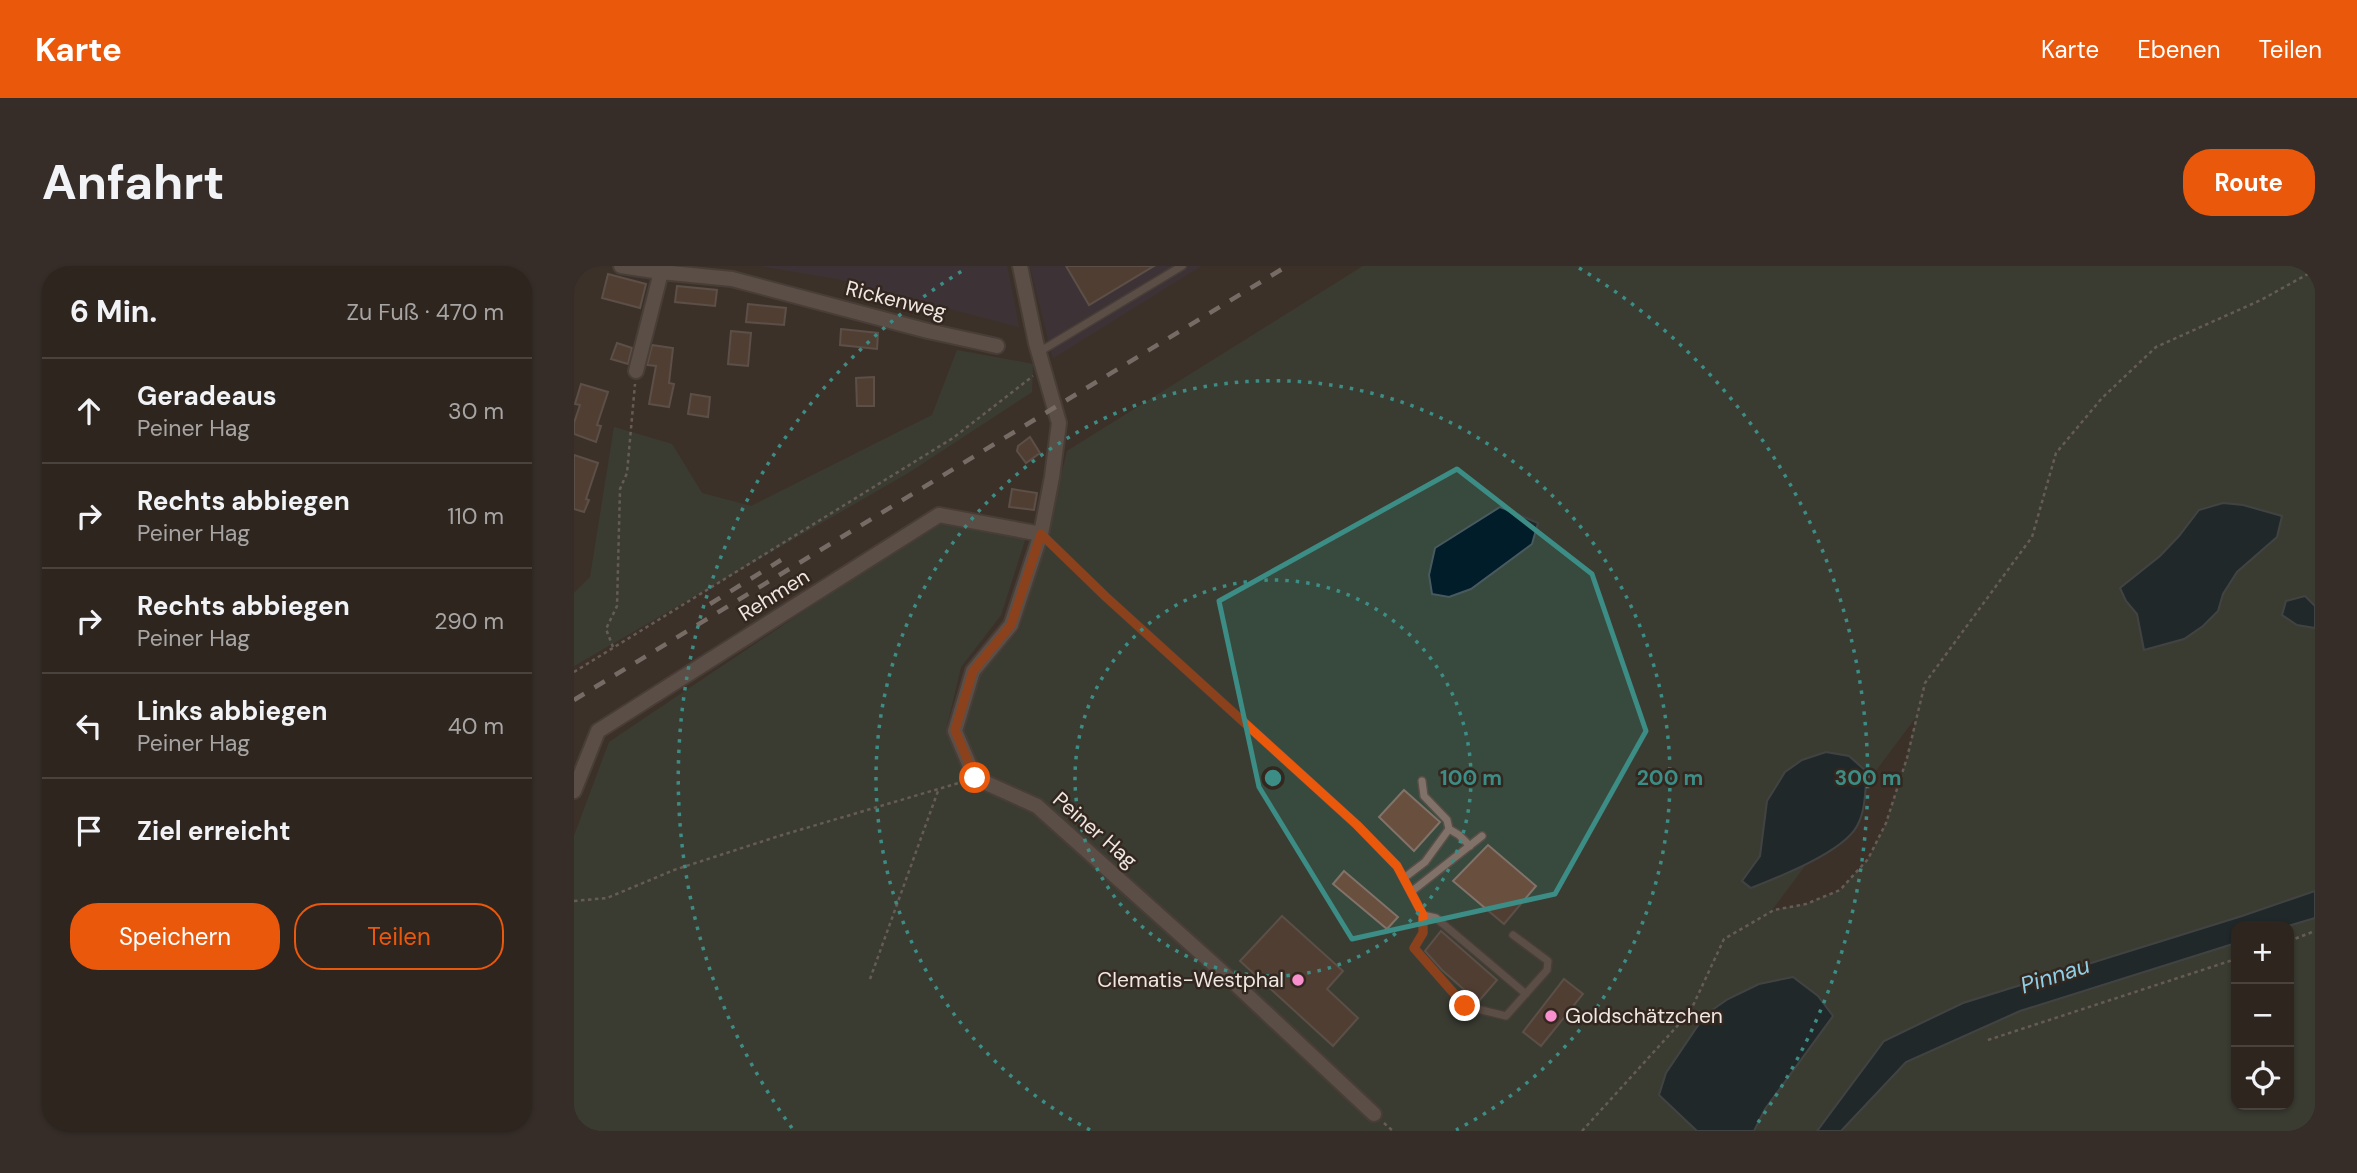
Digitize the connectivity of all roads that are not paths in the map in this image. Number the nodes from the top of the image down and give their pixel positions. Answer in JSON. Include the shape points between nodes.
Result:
{"nodes":[{"id":1,"x":621,"y":266,"type":"edge"},
{"id":2,"x":1020,"y":266,"type":"edge"},
{"id":3,"x":1182,"y":266,"type":"edge"},
{"id":4,"x":661,"y":272,"type":"junction"},
{"id":5,"x":996,"y":346,"type":"dead end"},
{"id":6,"x":1039,"y":352,"type":"junction"},
{"id":7,"x":636,"y":371,"type":"road end"},
{"id":8,"x":1041,"y":534,"type":"junction"},
{"id":9,"x":1422,"y":781,"type":"dead end"},
{"id":10,"x":574,"y":791,"type":"edge"},
{"id":11,"x":1449,"y":829,"type":"junction"},
{"id":12,"x":1482,"y":836,"type":"dead end"},
{"id":13,"x":1470,"y":846,"type":"junction"},
{"id":14,"x":1404,"y":878,"type":"junction"},
{"id":15,"x":1412,"y":892,"type":"junction"},
{"id":16,"x":1423,"y":915,"type":"junction"},
{"id":17,"x":1513,"y":935,"type":"dead end"},
{"id":18,"x":1526,"y":994,"type":"junction"},
{"id":19,"x":1374,"y":1114,"type":"dead end"}],
"edges":[{"from":1,"to":4,"type":"street","name":"Rickenweg"},
{"from":2,"to":6,"type":"street"},
{"from":3,"to":6,"type":"lane"},
{"from":4,"to":5,"type":"street","name":"Rickenweg","via":[[732,279]]},
{"from":4,"to":7,"type":"street"},
{"from":6,"to":8,"type":"street","via":[[1059,423]]},
{"from":8,"to":10,"type":"street","name":"Rehmen","via":[[939,515],[598,732]]},
{"from":8,"to":14,"type":"lane","via":[[1357,825]]},
{"from":8,"to":19,"type":"street","name":"Peiner Hag","via":[[1011,625],[973,671],[955,730],[975,778],[1037,806]]},
{"from":9,"to":11,"type":"lane","via":[[1424,796],[1447,820]]},
{"from":11,"to":13,"type":"lane"},
{"from":11,"to":14,"type":"lane","via":[[1425,862]]},
{"from":12,"to":13,"type":"lane"},
{"from":13,"to":15,"type":"lane"},
{"from":14,"to":15,"type":"lane"},
{"from":15,"to":16,"type":"lane"},
{"from":16,"to":18,"type":"lane","via":[[1436,918]]},
{"from":16,"to":18,"type":"lane","via":[[1423,933],[1414,948],[1465,1006],[1506,1016]]},
{"from":17,"to":18,"type":"lane","via":[[1548,961],[1547,970]]}]}
